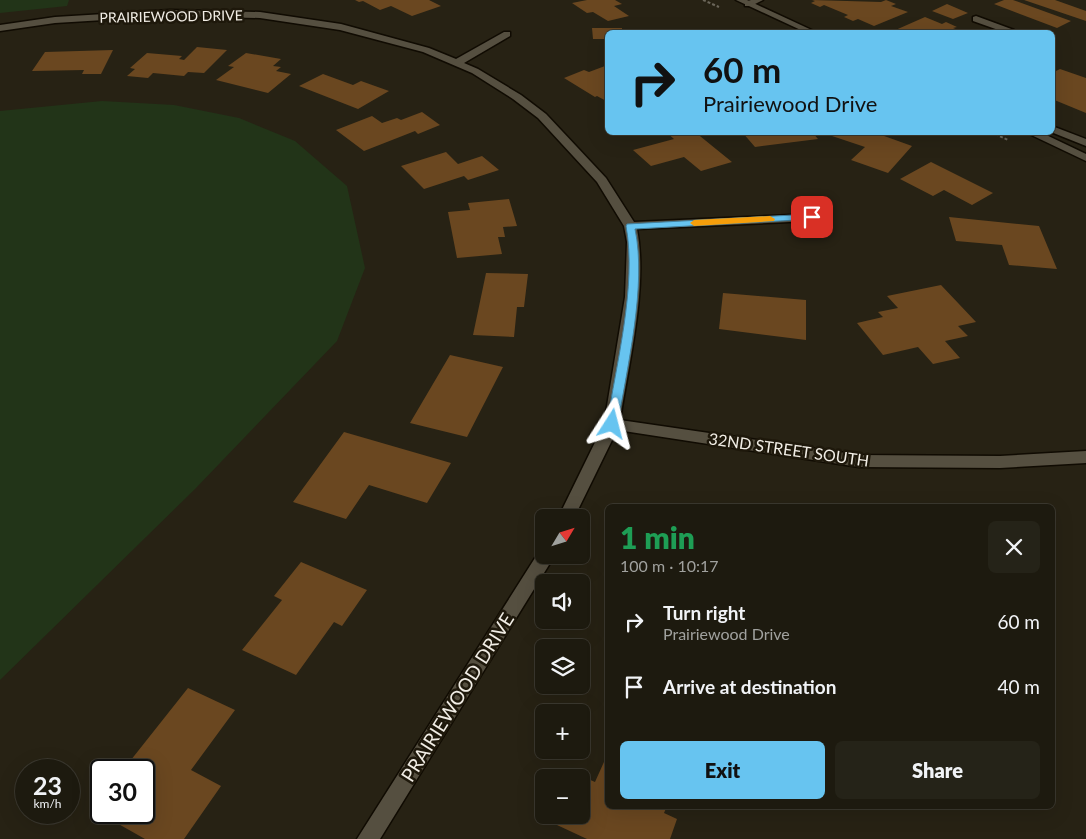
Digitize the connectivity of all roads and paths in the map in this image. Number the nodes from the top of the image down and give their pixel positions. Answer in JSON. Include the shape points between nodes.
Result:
{"nodes":[{"id":1,"x":759,"y":0,"type":"edge"},
{"id":2,"x":744,"y":2,"type":"edge"},
{"id":3,"x":976,"y":19,"type":"dead end"},
{"id":4,"x":0,"y":28,"type":"edge"},
{"id":5,"x":807,"y":30,"type":"edge"},
{"id":6,"x":1006,"y":30,"type":"edge"},
{"id":7,"x":507,"y":34,"type":"dead end"},
{"id":8,"x":456,"y":62,"type":"junction"},
{"id":9,"x":1055,"y":130,"type":"edge"},
{"id":10,"x":1036,"y":135,"type":"edge"},
{"id":11,"x":1086,"y":143,"type":"edge"},
{"id":12,"x":1086,"y":158,"type":"edge"},
{"id":13,"x":812,"y":217,"type":"dead end"},
{"id":14,"x":630,"y":226,"type":"junction"},
{"id":15,"x":612,"y":424,"type":"junction"},
{"id":16,"x":1086,"y":457,"type":"edge"},
{"id":17,"x":570,"y":509,"type":"edge"},
{"id":18,"x":540,"y":564,"type":"edge"},
{"id":19,"x":368,"y":839,"type":"edge"}],
"edges":[{"from":1,"to":2,"type":"street"},
{"from":2,"to":5,"type":"street"},
{"from":3,"to":6,"type":"street"},
{"from":4,"to":8,"type":"street","name":"PRAIRIEWOOD DRIVE","via":[[55,20],[144,14],[260,14],[341,27],[426,50]]},
{"from":7,"to":8,"type":"street"},
{"from":8,"to":14,"type":"street","name":"PRAIRIEWOOD DRIVE","via":[[517,96],[542,116],[602,180]]},
{"from":9,"to":11,"type":"street"},
{"from":10,"to":12,"type":"street"},
{"from":13,"to":14,"type":"street"},
{"from":14,"to":15,"type":"street","name":"PRAIRIEWOOD DRIVE","via":[[633,242],[632,298]]},
{"from":15,"to":16,"type":"street","name":"32ND STREET SOUTH","via":[[859,461],[992,462]]},
{"from":15,"to":17,"type":"street","name":"PRAIRIEWOOD DRIVE"},
{"from":18,"to":19,"type":"street","name":"PRAIRIEWOOD DRIVE"}]}
